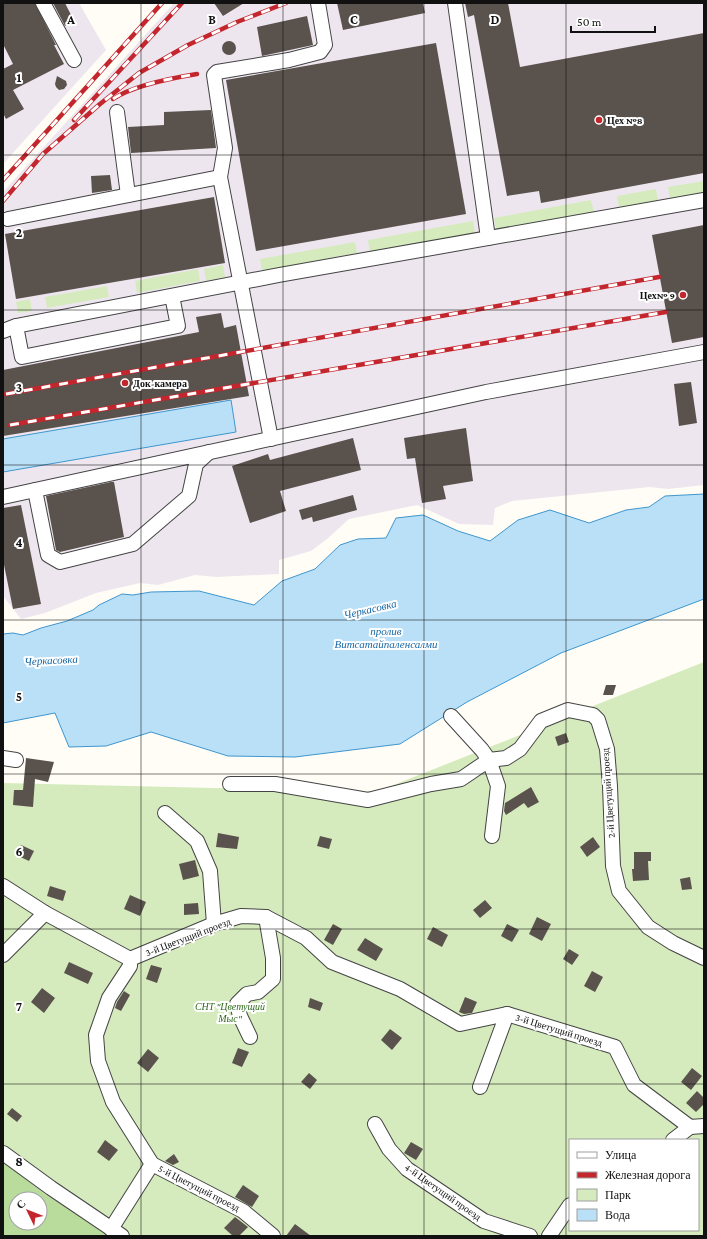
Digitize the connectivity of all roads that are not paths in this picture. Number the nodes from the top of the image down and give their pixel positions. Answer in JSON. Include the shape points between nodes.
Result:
{"nodes":[{"id":1,"x":43,"y":3,"type":"edge"},
{"id":2,"x":318,"y":3,"type":"edge"},
{"id":3,"x":455,"y":3,"type":"edge"},
{"id":4,"x":74,"y":60,"type":"dead end"},
{"id":5,"x":117,"y":112,"type":"dead end"},
{"id":6,"x":220,"y":177,"type":"junction"},
{"id":7,"x":128,"y":195,"type":"junction"},
{"id":8,"x":704,"y":200,"type":"edge"},
{"id":9,"x":8,"y":219,"type":"dead end"},
{"id":10,"x":488,"y":238,"type":"junction"},
{"id":11,"x":240,"y":282,"type":"junction"},
{"id":12,"x":172,"y":296,"type":"junction"},
{"id":13,"x":10,"y":328,"type":"edge"},
{"id":14,"x":704,"y":352,"type":"edge"},
{"id":15,"x":271,"y":439,"type":"junction"},
{"id":16,"x":210,"y":452,"type":"junction"},
{"id":17,"x":35,"y":490,"type":"junction"},
{"id":18,"x":3,"y":497,"type":"edge"},
{"id":19,"x":451,"y":716,"type":"dead end"},
{"id":20,"x":488,"y":760,"type":"junction"},
{"id":21,"x":230,"y":784,"type":"dead end"},
{"id":22,"x":165,"y":813,"type":"dead end"},
{"id":23,"x":492,"y":836,"type":"dead end"},
{"id":24,"x":5,"y":889,"type":"edge"},
{"id":25,"x":45,"y":913,"type":"junction"},
{"id":26,"x":266,"y":917,"type":"junction"},
{"id":27,"x":214,"y":924,"type":"junction"},
{"id":28,"x":3,"y":955,"type":"edge"},
{"id":29,"x":704,"y":958,"type":"edge"},
{"id":30,"x":130,"y":959,"type":"junction"},
{"id":31,"x":507,"y":1014,"type":"junction"},
{"id":32,"x":250,"y":1037,"type":"dead end"},
{"id":33,"x":480,"y":1086,"type":"dead end"},
{"id":34,"x":375,"y":1124,"type":"dead end"},
{"id":35,"x":704,"y":1126,"type":"edge"},
{"id":36,"x":690,"y":1127,"type":"junction"},
{"id":37,"x":674,"y":1139,"type":"edge"},
{"id":38,"x":3,"y":1153,"type":"edge"},
{"id":39,"x":152,"y":1164,"type":"junction"},
{"id":40,"x":569,"y":1206,"type":"edge"},
{"id":41,"x":116,"y":1232,"type":"edge"},
{"id":42,"x":272,"y":1236,"type":"edge"},
{"id":43,"x":530,"y":1236,"type":"edge"},
{"id":44,"x":549,"y":1236,"type":"edge"}],
"edges":[{"from":1,"to":4,"type":"street"},
{"from":2,"to":6,"type":"street","via":[[325,45],[320,52],[217,72],[214,76],[225,148]]},
{"from":3,"to":10,"type":"street"},
{"from":5,"to":7,"type":"street"},
{"from":6,"to":7,"type":"street"},
{"from":6,"to":11,"type":"street"},
{"from":7,"to":9,"type":"street"},
{"from":8,"to":10,"type":"street"},
{"from":10,"to":11,"type":"street"},
{"from":11,"to":12,"type":"street"},
{"from":11,"to":15,"type":"street"},
{"from":12,"to":13,"type":"street"},
{"from":12,"to":13,"type":"street","via":[[178,326],[162,330],[22,357]]},
{"from":14,"to":15,"type":"street","via":[[486,392]]},
{"from":15,"to":16,"type":"street"},
{"from":16,"to":17,"type":"street"},
{"from":16,"to":17,"type":"street","via":[[196,464],[189,496],[133,544],[60,562],[48,554]]},
{"from":17,"to":18,"type":"street"},
{"from":19,"to":20,"type":"street"},
{"from":20,"to":21,"type":"street","name":"2-й Цветущий проезд","via":[[461,779],[368,800],[275,784]]},
{"from":20,"to":23,"type":"street","via":[[498,786]]},
{"from":20,"to":29,"type":"street","name":"2-й Цветущий проезд","via":[[506,758],[520,749],[541,721],[568,710],[593,715],[598,720],[607,749],[613,866],[619,891],[648,927]]},
{"from":22,"to":27,"type":"street","via":[[197,841],[210,871]]},
{"from":24,"to":25,"type":"street"},
{"from":25,"to":28,"type":"street"},
{"from":25,"to":30,"type":"street"},
{"from":26,"to":27,"type":"street","name":"3-й Цветущий проезд","via":[[241,916]]},
{"from":26,"to":31,"type":"street","name":"3-й Цветущий проезд","via":[[306,938],[332,962],[400,989],[460,1024]]},
{"from":26,"to":32,"type":"street","via":[[273,958],[272,979],[258,992],[247,994],[237,1004]]},
{"from":27,"to":30,"type":"street","name":"3-й Цветущий проезд"},
{"from":30,"to":39,"type":"street","name":"5-й Цветущий проезд","via":[[130,966],[110,998],[96,1035],[98,1061],[114,1102]]},
{"from":31,"to":33,"type":"street"},
{"from":31,"to":36,"type":"street","name":"3-й Цветущий проезд","via":[[615,1047],[634,1085]]},
{"from":34,"to":43,"type":"street","name":"4-й Цветущий проезд","via":[[389,1149],[407,1169],[484,1221]]},
{"from":35,"to":36,"type":"street"},
{"from":36,"to":37,"type":"street"},
{"from":38,"to":41,"type":"street"},
{"from":39,"to":41,"type":"street"},
{"from":39,"to":42,"type":"street","name":"5-й Цветущий проезд","via":[[243,1211]]},
{"from":40,"to":44,"type":"street"}]}
